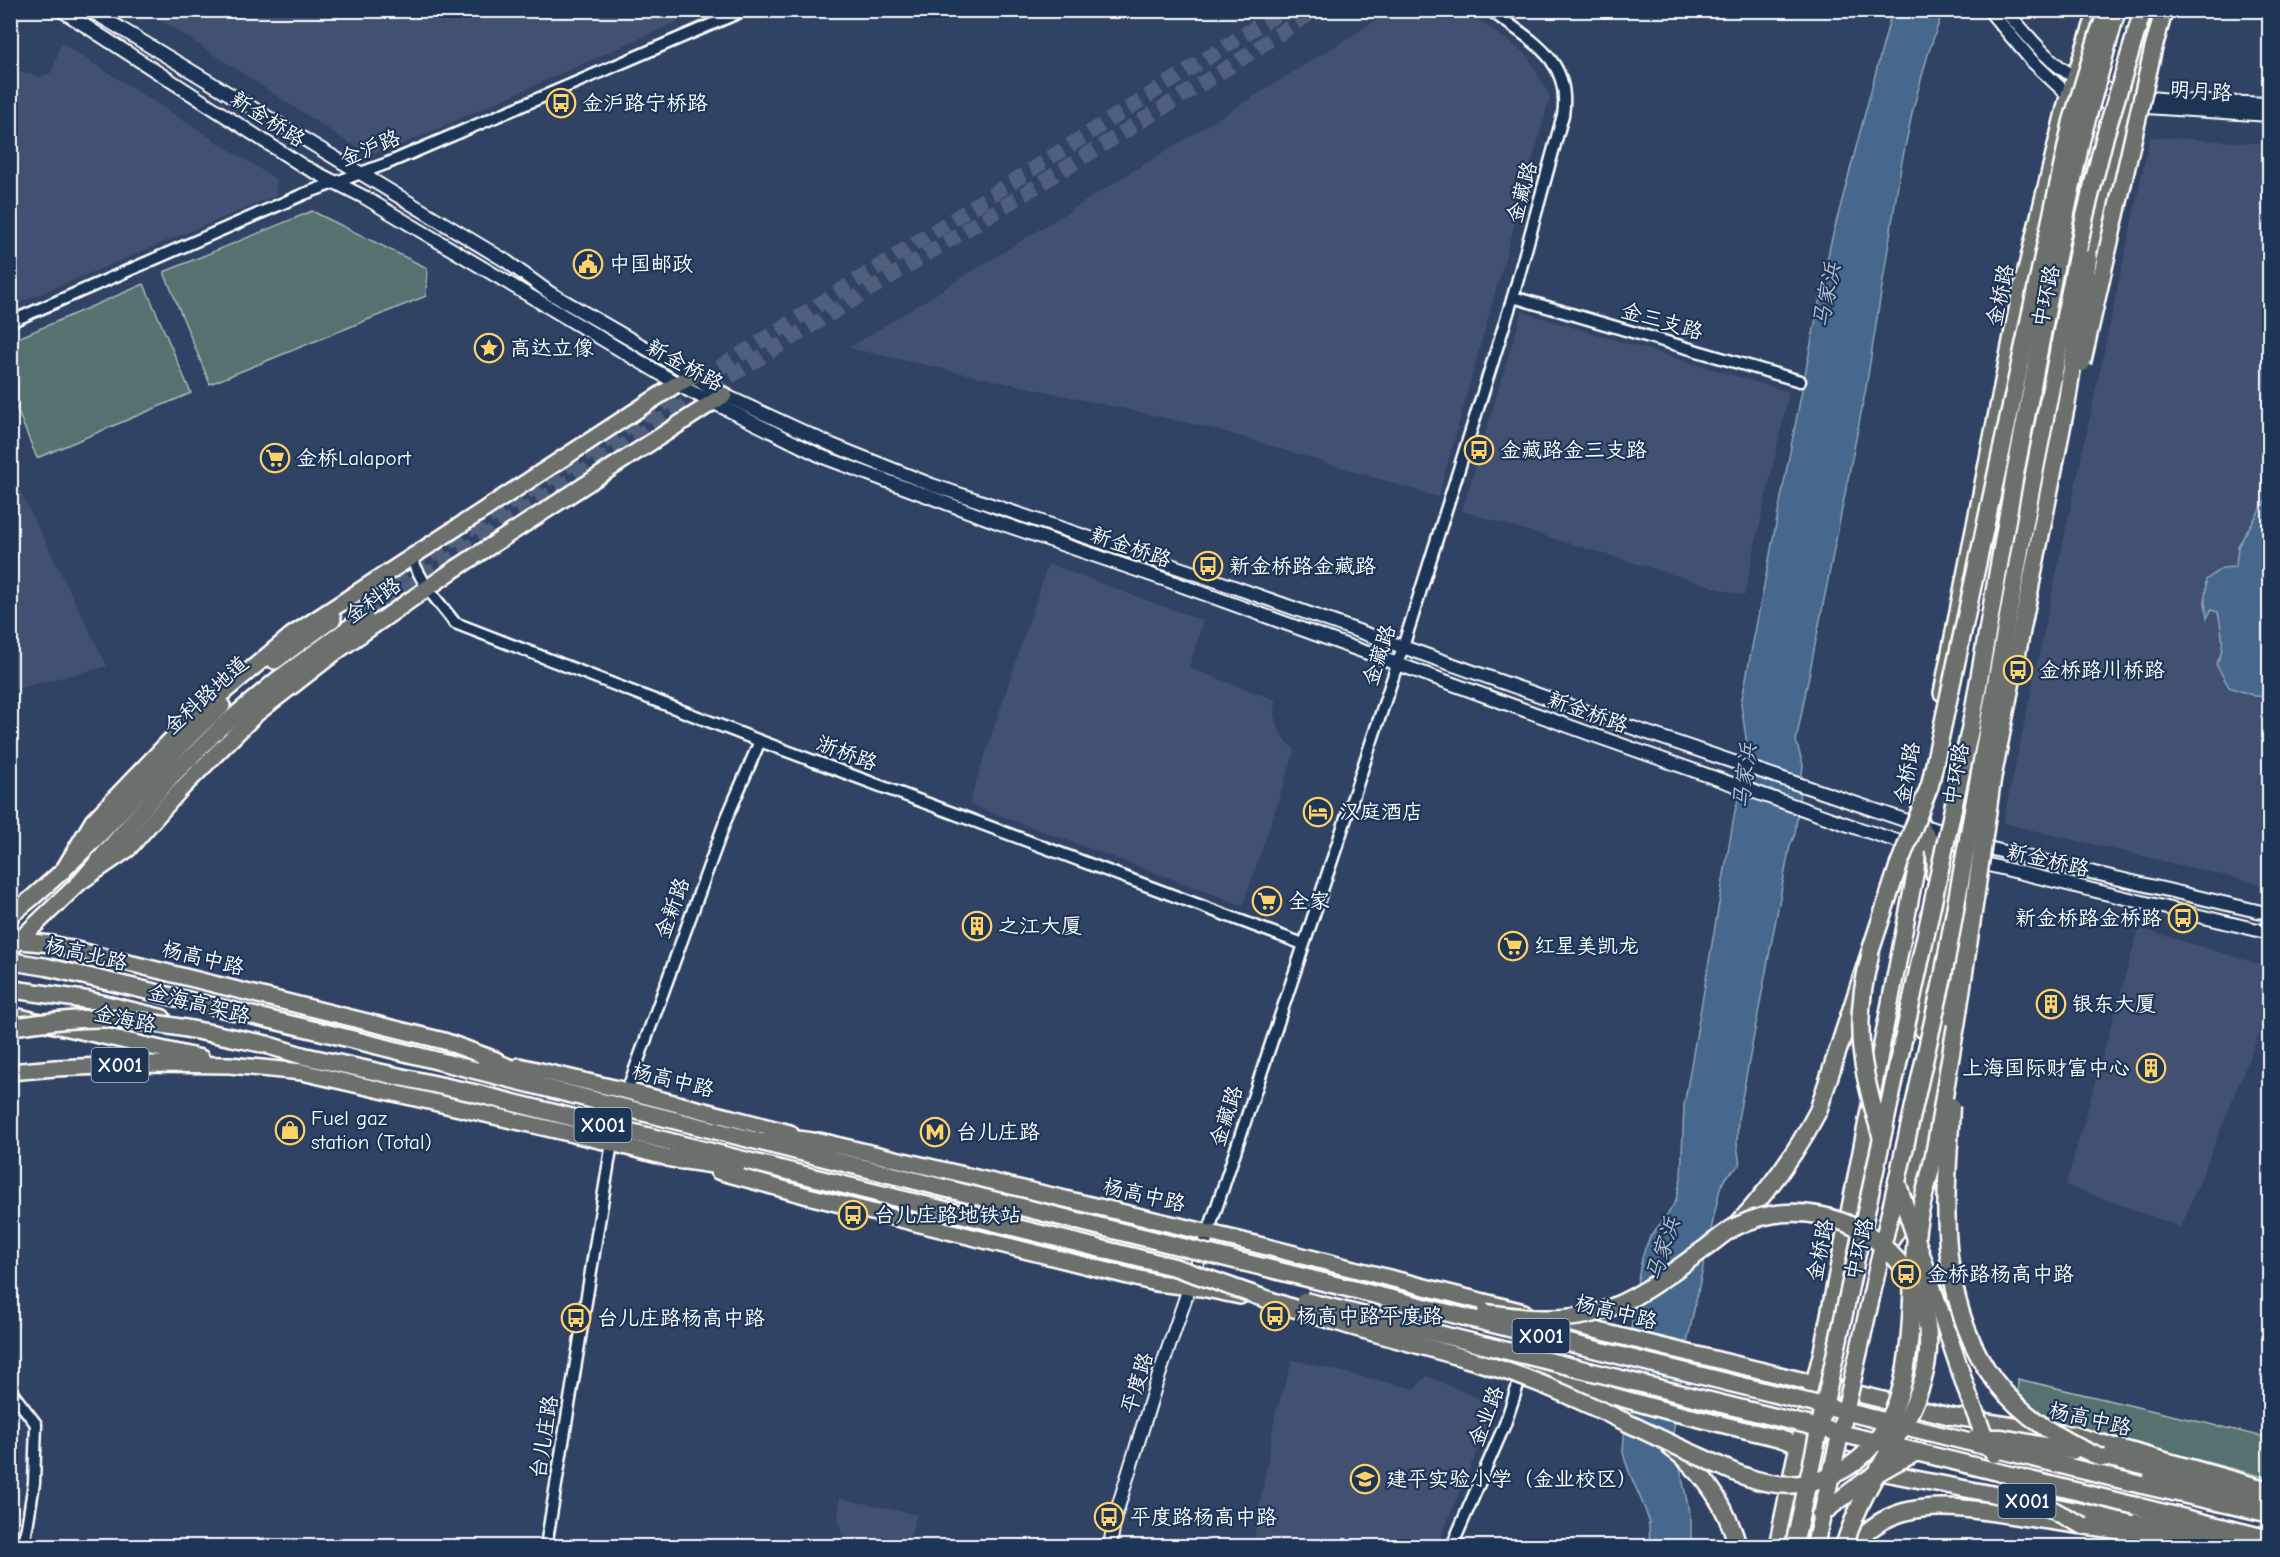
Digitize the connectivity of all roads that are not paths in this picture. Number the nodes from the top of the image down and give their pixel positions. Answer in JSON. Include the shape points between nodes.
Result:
{"nodes":[{"id":1,"x":61,"y":10,"type":"edge"},
{"id":2,"x":90,"y":10,"type":"edge"},
{"id":3,"x":745,"y":10,"type":"edge"},
{"id":4,"x":1490,"y":10,"type":"edge"},
{"id":5,"x":1989,"y":10,"type":"edge"},
{"id":6,"x":2005,"y":10,"type":"edge"},
{"id":7,"x":2097,"y":10,"type":"edge"},
{"id":8,"x":2108,"y":10,"type":"edge"},
{"id":9,"x":2117,"y":10,"type":"edge"},
{"id":10,"x":2143,"y":10,"type":"edge"},
{"id":11,"x":2157,"y":10,"type":"edge"},
{"id":12,"x":2164,"y":10,"type":"edge"},
{"id":13,"x":2075,"y":77,"type":"junction"},
{"id":14,"x":2069,"y":96,"type":"junction"},
{"id":15,"x":2132,"y":101,"type":"junction"},
{"id":16,"x":2270,"y":104,"type":"edge"},
{"id":17,"x":2270,"y":115,"type":"edge"},
{"id":18,"x":359,"y":174,"type":"junction"},
{"id":19,"x":336,"y":183,"type":"junction"},
{"id":20,"x":2092,"y":185,"type":"junction"},
{"id":21,"x":1513,"y":297,"type":"junction"},
{"id":22,"x":10,"y":322,"type":"edge"},
{"id":23,"x":693,"y":376,"type":"junction"},
{"id":24,"x":1800,"y":381,"type":"dead end"},
{"id":25,"x":677,"y":384,"type":"junction"},
{"id":26,"x":718,"y":399,"type":"junction"},
{"id":27,"x":2067,"y":401,"type":"junction"},
{"id":28,"x":410,"y":557,"type":"junction"},
{"id":29,"x":427,"y":588,"type":"junction"},
{"id":30,"x":353,"y":605,"type":"tunnel mouth"},
{"id":31,"x":365,"y":616,"type":"tunnel mouth"},
{"id":32,"x":1403,"y":646,"type":"junction"},
{"id":33,"x":1397,"y":663,"type":"junction"},
{"id":34,"x":760,"y":741,"type":"junction"},
{"id":35,"x":1992,"y":780,"type":"junction"},
{"id":36,"x":1919,"y":825,"type":"junction"},
{"id":37,"x":102,"y":831,"type":"joint"},
{"id":38,"x":118,"y":837,"type":"joint"},
{"id":39,"x":1964,"y":837,"type":"junction"},
{"id":40,"x":1918,"y":848,"type":"junction"},
{"id":41,"x":1934,"y":852,"type":"junction"},
{"id":42,"x":1957,"y":858,"type":"junction"},
{"id":43,"x":1974,"y":862,"type":"junction"},
{"id":44,"x":63,"y":871,"type":"junction"},
{"id":45,"x":80,"y":882,"type":"junction"},
{"id":46,"x":2270,"y":914,"type":"edge"},
{"id":47,"x":13,"y":915,"type":"edge"},
{"id":48,"x":2270,"y":933,"type":"edge"},
{"id":49,"x":13,"y":944,"type":"edge"},
{"id":50,"x":1303,"y":944,"type":"junction"},
{"id":51,"x":1948,"y":952,"type":"junction"},
{"id":52,"x":1870,"y":956,"type":"junction"},
{"id":53,"x":10,"y":959,"type":"edge"},
{"id":54,"x":10,"y":989,"type":"edge"},
{"id":55,"x":10,"y":1015,"type":"edge"},
{"id":56,"x":1924,"y":1024,"type":"junction"},
{"id":57,"x":1956,"y":1026,"type":"junction"},
{"id":58,"x":10,"y":1027,"type":"edge"},
{"id":59,"x":270,"y":1045,"type":"junction"},
{"id":60,"x":484,"y":1057,"type":"junction"},
{"id":61,"x":230,"y":1065,"type":"junction"},
{"id":62,"x":10,"y":1072,"type":"edge"},
{"id":63,"x":506,"y":1079,"type":"joint"},
{"id":64,"x":627,"y":1091,"type":"junction"},
{"id":65,"x":582,"y":1098,"type":"junction"},
{"id":66,"x":691,"y":1125,"type":"junction"},
{"id":67,"x":830,"y":1144,"type":"junction"},
{"id":68,"x":611,"y":1150,"type":"junction"},
{"id":69,"x":669,"y":1158,"type":"junction"},
{"id":70,"x":845,"y":1185,"type":"junction"},
{"id":71,"x":1848,"y":1217,"type":"junction"},
{"id":72,"x":1736,"y":1226,"type":"junction"},
{"id":73,"x":1208,"y":1233,"type":"junction"},
{"id":74,"x":1886,"y":1248,"type":"junction"},
{"id":75,"x":1174,"y":1267,"type":"junction"},
{"id":76,"x":1271,"y":1269,"type":"junction"},
{"id":77,"x":1188,"y":1287,"type":"junction"},
{"id":78,"x":1525,"y":1364,"type":"junction"},
{"id":79,"x":1814,"y":1384,"type":"junction"},
{"id":80,"x":1835,"y":1389,"type":"junction"},
{"id":81,"x":10,"y":1390,"type":"edge"},
{"id":82,"x":1856,"y":1394,"type":"junction"},
{"id":83,"x":1662,"y":1441,"type":"junction"},
{"id":84,"x":1798,"y":1444,"type":"junction"},
{"id":85,"x":1822,"y":1452,"type":"junction"},
{"id":86,"x":1840,"y":1457,"type":"junction"},
{"id":87,"x":2102,"y":1458,"type":"junction"},
{"id":88,"x":2270,"y":1490,"type":"edge"},
{"id":89,"x":2270,"y":1503,"type":"edge"},
{"id":90,"x":2270,"y":1514,"type":"edge"},
{"id":91,"x":2084,"y":1526,"type":"junction"},
{"id":92,"x":2270,"y":1539,"type":"edge"},
{"id":93,"x":24,"y":1546,"type":"edge"},
{"id":94,"x":546,"y":1546,"type":"edge"},
{"id":95,"x":1110,"y":1546,"type":"edge"},
{"id":96,"x":1452,"y":1546,"type":"edge"},
{"id":97,"x":1738,"y":1546,"type":"edge"},
{"id":98,"x":1777,"y":1546,"type":"edge"},
{"id":99,"x":1786,"y":1546,"type":"edge"},
{"id":100,"x":1794,"y":1546,"type":"edge"},
{"id":101,"x":1804,"y":1546,"type":"edge"},
{"id":102,"x":1815,"y":1546,"type":"edge"},
{"id":103,"x":1823,"y":1546,"type":"edge"},
{"id":104,"x":1844,"y":1546,"type":"edge"},
{"id":105,"x":1852,"y":1546,"type":"edge"},
{"id":106,"x":2215,"y":1546,"type":"edge"},
{"id":107,"x":2258,"y":1546,"type":"edge"}],
"edges":[{"from":1,"to":19,"type":"street","name":"新金桥路","via":[[303,166]]},
{"from":2,"to":18,"type":"street","name":"新金桥路"},
{"from":3,"to":18,"type":"street","name":"金沪路"},
{"from":4,"to":21,"type":"street","name":"金藏路","via":[[1551,59],[1564,84],[1563,115]]},
{"from":5,"to":14,"type":"street","via":[[2032,61]]},
{"from":6,"to":13,"type":"street","via":[[2037,46]]},
{"from":7,"to":13,"type":"main road","name":"金桥路"},
{"from":8,"to":52,"type":"highway","bridge":true,"via":[[2072,121],[1929,785]]},
{"from":9,"to":100,"type":"highway","name":"中环路","bridge":true,"via":[[2081,141],[2015,474],[1971,725]]},
{"from":10,"to":20,"type":"highway","name":"中环路","bridge":true},
{"from":11,"to":15,"type":"main road"},
{"from":12,"to":27,"type":"highway","bridge":true,"via":[[2085,356]]},
{"from":13,"to":14,"type":"main road","name":"金桥路"},
{"from":13,"to":15,"type":"street"},
{"from":14,"to":15,"type":"street"},
{"from":14,"to":36,"type":"main road","name":"金桥路","via":[[2020,296]]},
{"from":15,"to":16,"type":"street","name":"明月路"},
{"from":15,"to":17,"type":"street","name":"明月路"},
{"from":15,"to":39,"type":"main road","via":[[2060,395],[2006,663]]},
{"from":18,"to":19,"type":"street","name":"金沪路"},
{"from":18,"to":23,"type":"street","name":"新金桥路"},
{"from":19,"to":22,"type":"street","name":"金沪路"},
{"from":19,"to":25,"type":"street","name":"新金桥路","via":[[364,196]]},
{"from":20,"to":27,"type":"highway","bridge":true,"via":[[2088,259]]},
{"from":20,"to":51,"type":"highway","name":"中环路","bridge":true,"via":[[2055,361]]},
{"from":21,"to":24,"type":"street","name":"金三支路"},
{"from":21,"to":32,"type":"street","name":"金藏路"},
{"from":23,"to":25,"type":"main road","name":"金科路"},
{"from":23,"to":26,"type":"street","name":"新金桥路"},
{"from":25,"to":26,"type":"street","name":"新金桥路"},
{"from":25,"to":28,"type":"main road","name":"金科路"},
{"from":26,"to":29,"type":"main road","name":"金科路"},
{"from":26,"to":32,"type":"street","name":"新金桥路","via":[[932,485]]},
{"from":26,"to":33,"type":"street","name":"新金桥路","via":[[834,461]]},
{"from":27,"to":35,"type":"highway","bridge":true},
{"from":28,"to":29,"type":"street","name":"浙桥路"},
{"from":28,"to":44,"type":"main road","name":"金科路","via":[[292,635],[188,722],[93,821]]},
{"from":29,"to":34,"type":"street","name":"浙桥路","via":[[455,623]]},
{"from":29,"to":45,"type":"main road","name":"金科路","via":[[257,713],[128,849]]},
{"from":30,"to":37,"type":"main road","name":"金科路地道","via":[[287,652],[214,712]]},
{"from":31,"to":38,"type":"main road","name":"金科路地道","via":[[286,673],[221,727]]},
{"from":32,"to":33,"type":"street","name":"金藏路"},
{"from":32,"to":36,"type":"street","name":"新金桥路","via":[[1595,716]]},
{"from":33,"to":40,"type":"street","name":"新金桥路"},
{"from":33,"to":50,"type":"street","name":"金藏路"},
{"from":34,"to":50,"type":"street","name":"浙桥路"},
{"from":34,"to":64,"type":"street","name":"金新路","via":[[724,822]]},
{"from":35,"to":51,"type":"highway","bridge":true},
{"from":35,"to":57,"type":"highway","bridge":true},
{"from":36,"to":39,"type":"street","name":"新金桥路"},
{"from":36,"to":40,"type":"main road","name":"金桥路"},
{"from":36,"to":41,"type":"main road"},
{"from":37,"to":44,"type":"main road","name":"金科路"},
{"from":38,"to":45,"type":"main road","name":"金科路"},
{"from":39,"to":42,"type":"main road"},
{"from":39,"to":43,"type":"main road"},
{"from":39,"to":46,"type":"street","name":"新金桥路","via":[[1988,848]]},
{"from":40,"to":41,"type":"street","name":"新金桥路"},
{"from":40,"to":71,"type":"main road","name":"金桥路"},
{"from":41,"to":42,"type":"street","name":"新金桥路"},
{"from":41,"to":56,"type":"main road","via":[[1936,867],[1914,981]]},
{"from":42,"to":43,"type":"street","name":"新金桥路"},
{"from":42,"to":56,"type":"main road"},
{"from":43,"to":48,"type":"street","name":"新金桥路"},
{"from":43,"to":74,"type":"main road","via":[[1908,1207]]},
{"from":44,"to":47,"type":"main road","name":"金科路"},
{"from":45,"to":49,"type":"main road","name":"金科路"},
{"from":49,"to":60,"type":"main road","name":"杨高中路","number":"X001","via":[[63,946],[444,1041]]},
{"from":50,"to":73,"type":"street","name":"金藏路"},
{"from":51,"to":102,"type":"highway","name":"中环路","bridge":true},
{"from":52,"to":72,"type":"highway","bridge":true,"via":[[1818,1111],[1778,1178]]},
{"from":52,"to":91,"type":"highway","bridge":true,"via":[[1859,1009],[1862,1066],[1973,1407],[1995,1455],[2017,1484],[2046,1508]]},
{"from":53,"to":63,"type":"highway","name":"杨高北路","number":"X001"},
{"from":54,"to":59,"type":"highway","name":"金海高架路","bridge":true,"via":[[87,1000]]},
{"from":55,"to":61,"type":"main road","name":"金海路"},
{"from":56,"to":74,"type":"main road"},
{"from":57,"to":83,"type":"highway","bridge":true,"via":[[1935,1151],[1917,1228],[1905,1368],[1899,1396],[1875,1443],[1856,1462],[1831,1476],[1802,1484],[1772,1483],[1746,1476]]},
{"from":57,"to":87,"type":"highway","bridge":true,"via":[[1949,1255],[1970,1336],[1988,1371],[2019,1408],[2046,1430]]},
{"from":58,"to":59,"type":"highway","number":"X001","bridge":true,"via":[[113,1019]]},
{"from":59,"to":70,"type":"highway","number":"X001"},
{"from":60,"to":64,"type":"main road","name":"杨高中路","number":"X001"},
{"from":60,"to":65,"type":"highway"},
{"from":61,"to":62,"type":"main road","number":"X001","via":[[152,1064]]},
{"from":61,"to":68,"type":"main road","number":"X001","via":[[302,1072]]},
{"from":63,"to":65,"type":"highway","name":"杨高中路","number":"X001"},
{"from":64,"to":67,"type":"main road","name":"杨高中路","number":"X001"},
{"from":65,"to":66,"type":"highway","name":"杨高中路","number":"X001"},
{"from":66,"to":67,"type":"highway"},
{"from":66,"to":76,"type":"highway","name":"杨高中路","number":"X001","bridge":true},
{"from":67,"to":73,"type":"main road","name":"杨高中路","number":"X001"},
{"from":68,"to":69,"type":"main road","number":"X001"},
{"from":68,"to":94,"type":"street","name":"台儿庄路"},
{"from":69,"to":70,"type":"highway"},
{"from":69,"to":77,"type":"main road","number":"X001","via":[[1132,1277]]},
{"from":70,"to":75,"type":"highway","number":"X001"},
{"from":71,"to":79,"type":"main road","name":"金桥路"},
{"from":71,"to":80,"type":"main road","via":[[1860,1259]]},
{"from":72,"to":76,"type":"highway","bridge":true,"via":[[1643,1292],[1597,1312],[1570,1318],[1514,1317],[1463,1310]]},
{"from":72,"to":104,"type":"highway","bridge":true,"via":[[1791,1213],[1816,1214],[1852,1224],[1884,1245],[1908,1272],[1922,1300],[1928,1352],[1923,1378],[1901,1430],[1859,1507]]},
{"from":73,"to":77,"type":"street","name":"平度路"},
{"from":73,"to":79,"type":"main road","name":"杨高中路","number":"X001","bridge":true},
{"from":74,"to":82,"type":"main road"},
{"from":75,"to":83,"type":"highway","bridge":true,"via":[[1333,1321],[1506,1371],[1565,1394]]},
{"from":75,"to":92,"type":"highway","number":"X001","bridge":true},
{"from":76,"to":90,"type":"highway","name":"杨高中路","number":"X001","bridge":true},
{"from":77,"to":78,"type":"main road","number":"X001","via":[[1278,1304]]},
{"from":77,"to":95,"type":"street","name":"平度路"},
{"from":78,"to":84,"type":"main road","number":"X001","via":[[1606,1394]]},
{"from":78,"to":96,"type":"street","name":"金业路","via":[[1505,1424]]},
{"from":79,"to":80,"type":"main road","name":"杨高中路"},
{"from":79,"to":84,"type":"main road","name":"金桥路"},
{"from":79,"to":85,"type":"main road","via":[[1824,1402]]},
{"from":80,"to":82,"type":"main road","name":"杨高中路"},
{"from":80,"to":86,"type":"main road","via":[[1831,1441]]},
{"from":81,"to":93,"type":"street","via":[[36,1424],[34,1483]]},
{"from":82,"to":86,"type":"main road"},
{"from":82,"to":88,"type":"main road","name":"杨高中路","via":[[1948,1416],[2074,1435]]},
{"from":83,"to":97,"type":"highway","bridge":true,"via":[[1702,1475],[1719,1500]]},
{"from":84,"to":85,"type":"main road","number":"X001"},
{"from":84,"to":98,"type":"main road","name":"金桥路"},
{"from":85,"to":86,"type":"main road","number":"X001"},
{"from":85,"to":101,"type":"main road"},
{"from":86,"to":103,"type":"main road"},
{"from":86,"to":107,"type":"main road","number":"X001","via":[[1885,1473]]},
{"from":87,"to":89,"type":"highway"},
{"from":87,"to":99,"type":"highway","bridge":true,"via":[[2002,1438],[1937,1444],[1905,1457],[1867,1480],[1814,1519]]},
{"from":91,"to":105,"type":"highway","via":[[1950,1508],[1928,1509],[1887,1518],[1868,1529]]},
{"from":91,"to":106,"type":"highway"}]}
